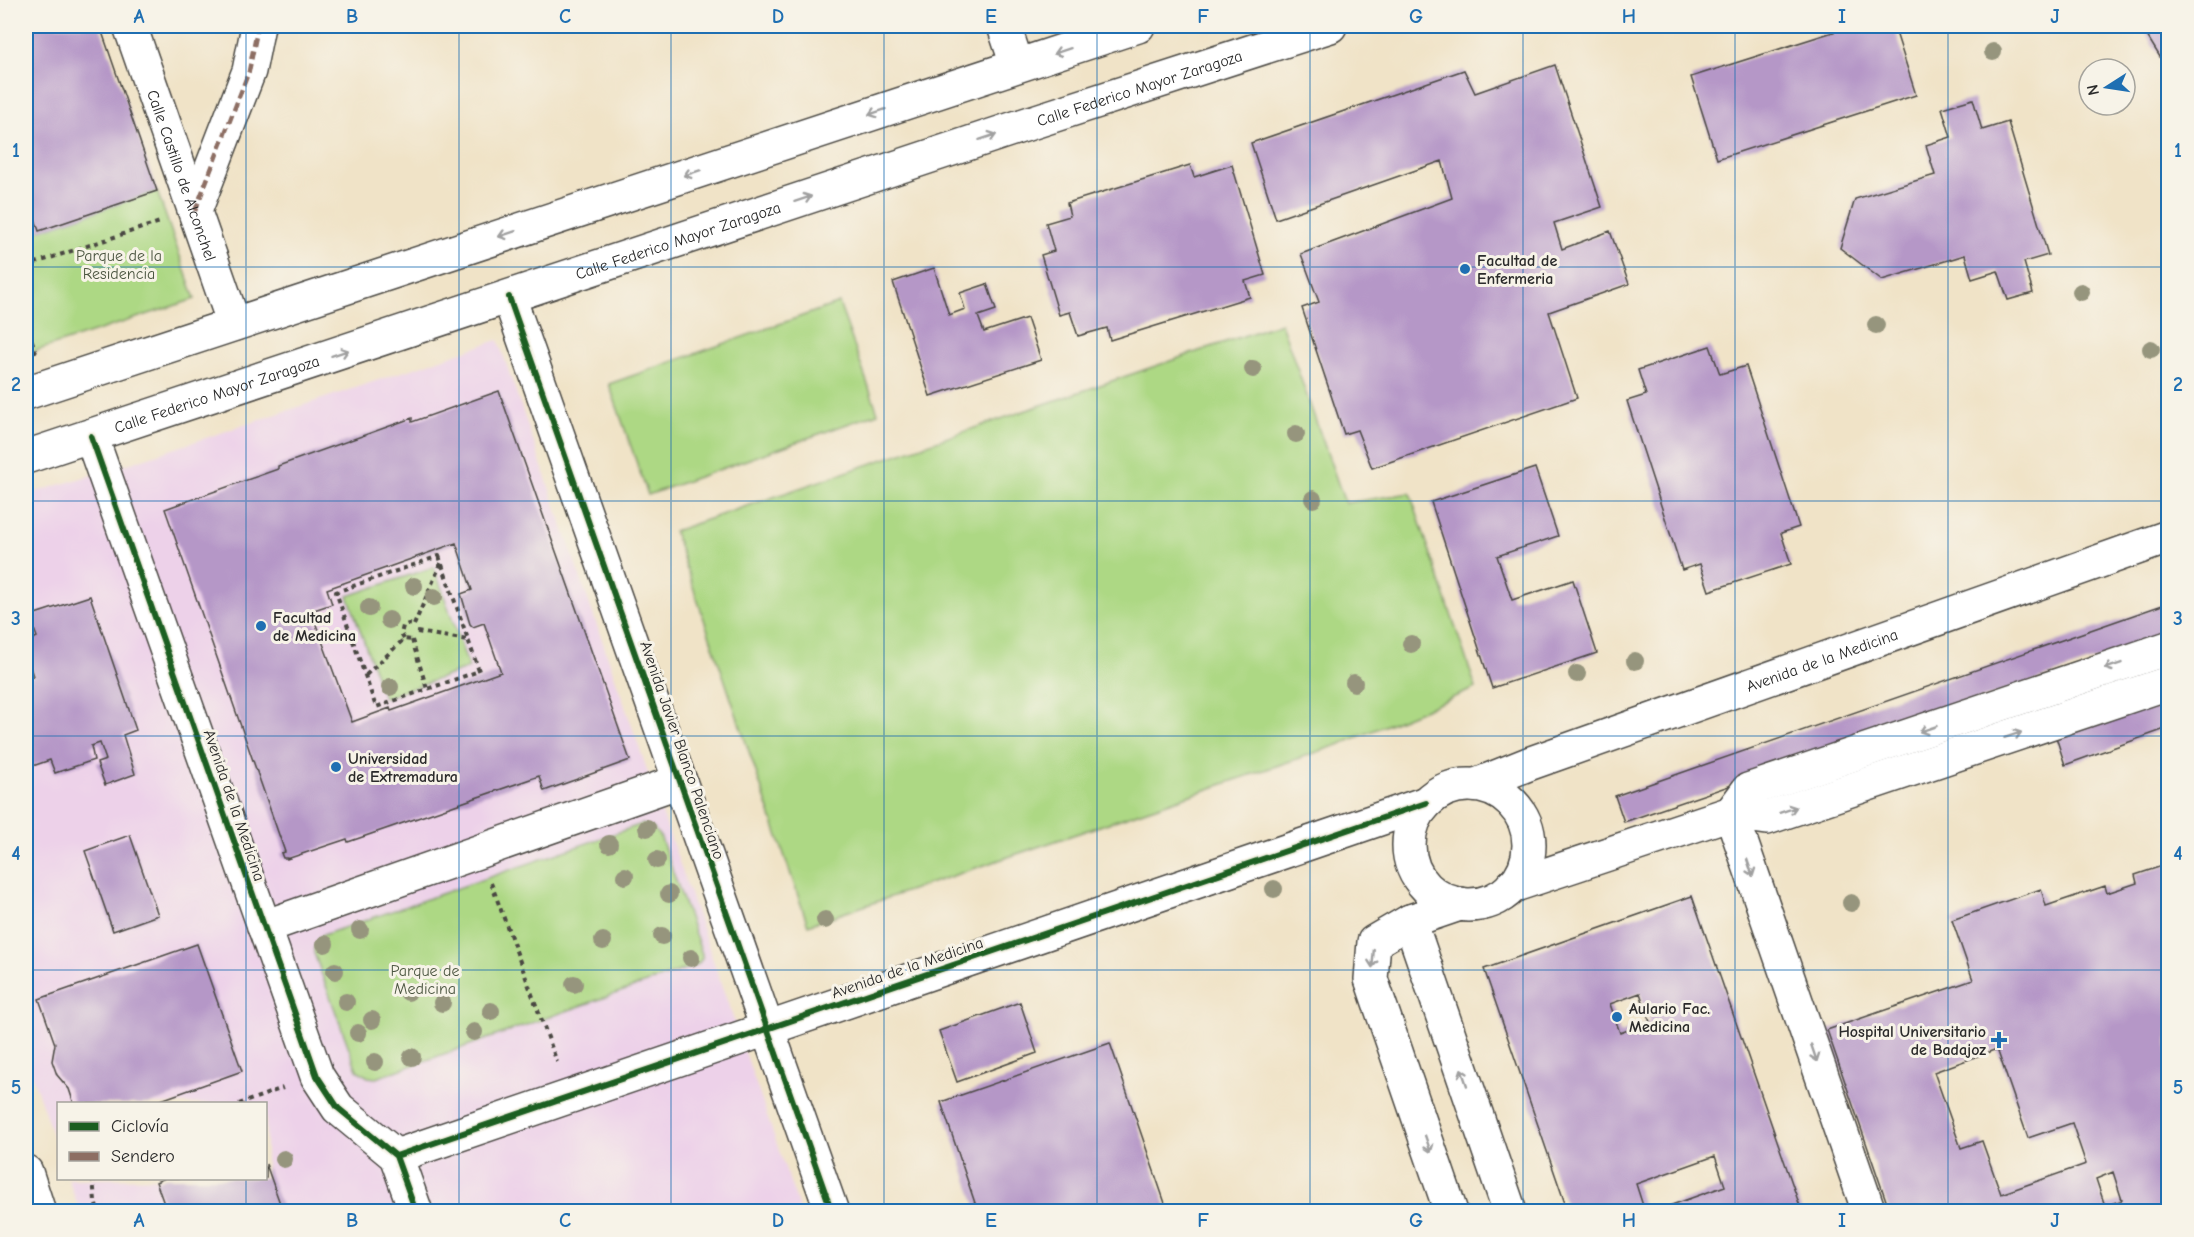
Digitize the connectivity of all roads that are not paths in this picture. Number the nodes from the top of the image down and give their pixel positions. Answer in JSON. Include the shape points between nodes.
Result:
{"nodes":[{"id":1,"x":130,"y":26,"type":"edge"},
{"id":2,"x":258,"y":26,"type":"edge"},
{"id":3,"x":1004,"y":26,"type":"edge"},
{"id":4,"x":1138,"y":26,"type":"edge"},
{"id":5,"x":1330,"y":26,"type":"edge"},
{"id":6,"x":1017,"y":65,"type":"junction"},
{"id":7,"x":195,"y":211,"type":"junction"},
{"id":8,"x":509,"y":297,"type":"junction"},
{"id":9,"x":234,"y":324,"type":"junction"},
{"id":10,"x":26,"y":393,"type":"edge"},
{"id":11,"x":91,"y":435,"type":"junction"},
{"id":12,"x":26,"y":457,"type":"edge"},
{"id":13,"x":2169,"y":537,"type":"edge"},
{"id":14,"x":2169,"y":648,"type":"edge"},
{"id":15,"x":2169,"y":683,"type":"edge"},
{"id":16,"x":680,"y":781,"type":"junction"},
{"id":17,"x":1476,"y":785,"type":"junction"},
{"id":18,"x":1426,"y":803,"type":"junction"},
{"id":19,"x":1731,"y":813,"type":"junction"},
{"id":20,"x":1512,"y":886,"type":"junction"},
{"id":21,"x":1460,"y":904,"type":"junction"},
{"id":22,"x":1410,"y":921,"type":"junction"},
{"id":23,"x":264,"y":927,"type":"junction"},
{"id":24,"x":768,"y":1029,"type":"junction"},
{"id":25,"x":396,"y":1156,"type":"junction"},
{"id":26,"x":26,"y":1172,"type":"edge"},
{"id":27,"x":39,"y":1212,"type":"edge"},
{"id":28,"x":416,"y":1212,"type":"edge"},
{"id":29,"x":832,"y":1212,"type":"edge"},
{"id":30,"x":1451,"y":1212,"type":"edge"},
{"id":31,"x":1510,"y":1212,"type":"edge"},
{"id":32,"x":1869,"y":1212,"type":"edge"}],
"edges":[{"from":1,"to":7,"type":"street","name":"Calle Castillo de Alconchel"},
{"from":2,"to":7,"type":"street","via":[[249,71]]},
{"from":3,"to":6,"type":"street"},
{"from":4,"to":6,"type":"street","one_way":true},
{"from":8,"to":5,"type":"street","name":"Calle Federico Mayor Zaragoza","one_way":true},
{"from":6,"to":9,"type":"street","one_way":true},
{"from":7,"to":9,"type":"street","name":"Calle Castillo de Alconchel"},
{"from":11,"to":8,"type":"street","name":"Calle Federico Mayor Zaragoza","one_way":true},
{"from":8,"to":16,"type":"street","name":"Avenida Javier Blanco Palenciano"},
{"from":9,"to":10,"type":"street"},
{"from":11,"to":12,"type":"street","name":"Calle Federico Mayor Zaragoza"},
{"from":11,"to":23,"type":"street","name":"Avenida de la Medicina"},
{"from":13,"to":17,"type":"street","name":"Avenida de la Medicina"},
{"from":14,"to":19,"type":"street","one_way":true,"via":[[1748,790]]},
{"from":19,"to":15,"type":"street","one_way":true,"via":[[1767,818]]},
{"from":16,"to":23,"type":"street"},
{"from":16,"to":24,"type":"street","name":"Avenida Javier Blanco Palenciano"},
{"from":17,"to":18,"type":"street","via":[[1457,785]]},
{"from":17,"to":20,"type":"street","via":[[1509,801],[1528,834],[1523,871]]},
{"from":18,"to":21,"type":"street","via":[[1415,818],[1410,836],[1415,873],[1442,898]]},
{"from":18,"to":24,"type":"street","name":"Avenida de la Medicina"},
{"from":19,"to":20,"type":"street"},
{"from":19,"to":32,"type":"street","one_way":true},
{"from":20,"to":21,"type":"street","via":[[1497,898],[1479,904]]},
{"from":21,"to":22,"type":"street"},
{"from":22,"to":30,"type":"street","one_way":true,"via":[[1374,942],[1371,979]]},
{"from":31,"to":22,"type":"street","one_way":true},
{"from":23,"to":25,"type":"street","name":"Avenida de la Medicina","via":[[317,1076],[338,1108]]},
{"from":24,"to":25,"type":"street","name":"Avenida de la Medicina"},
{"from":24,"to":29,"type":"street","name":"Avenida Javier Blanco Palenciano"},
{"from":25,"to":28,"type":"street"},
{"from":26,"to":27,"type":"street"}]}
